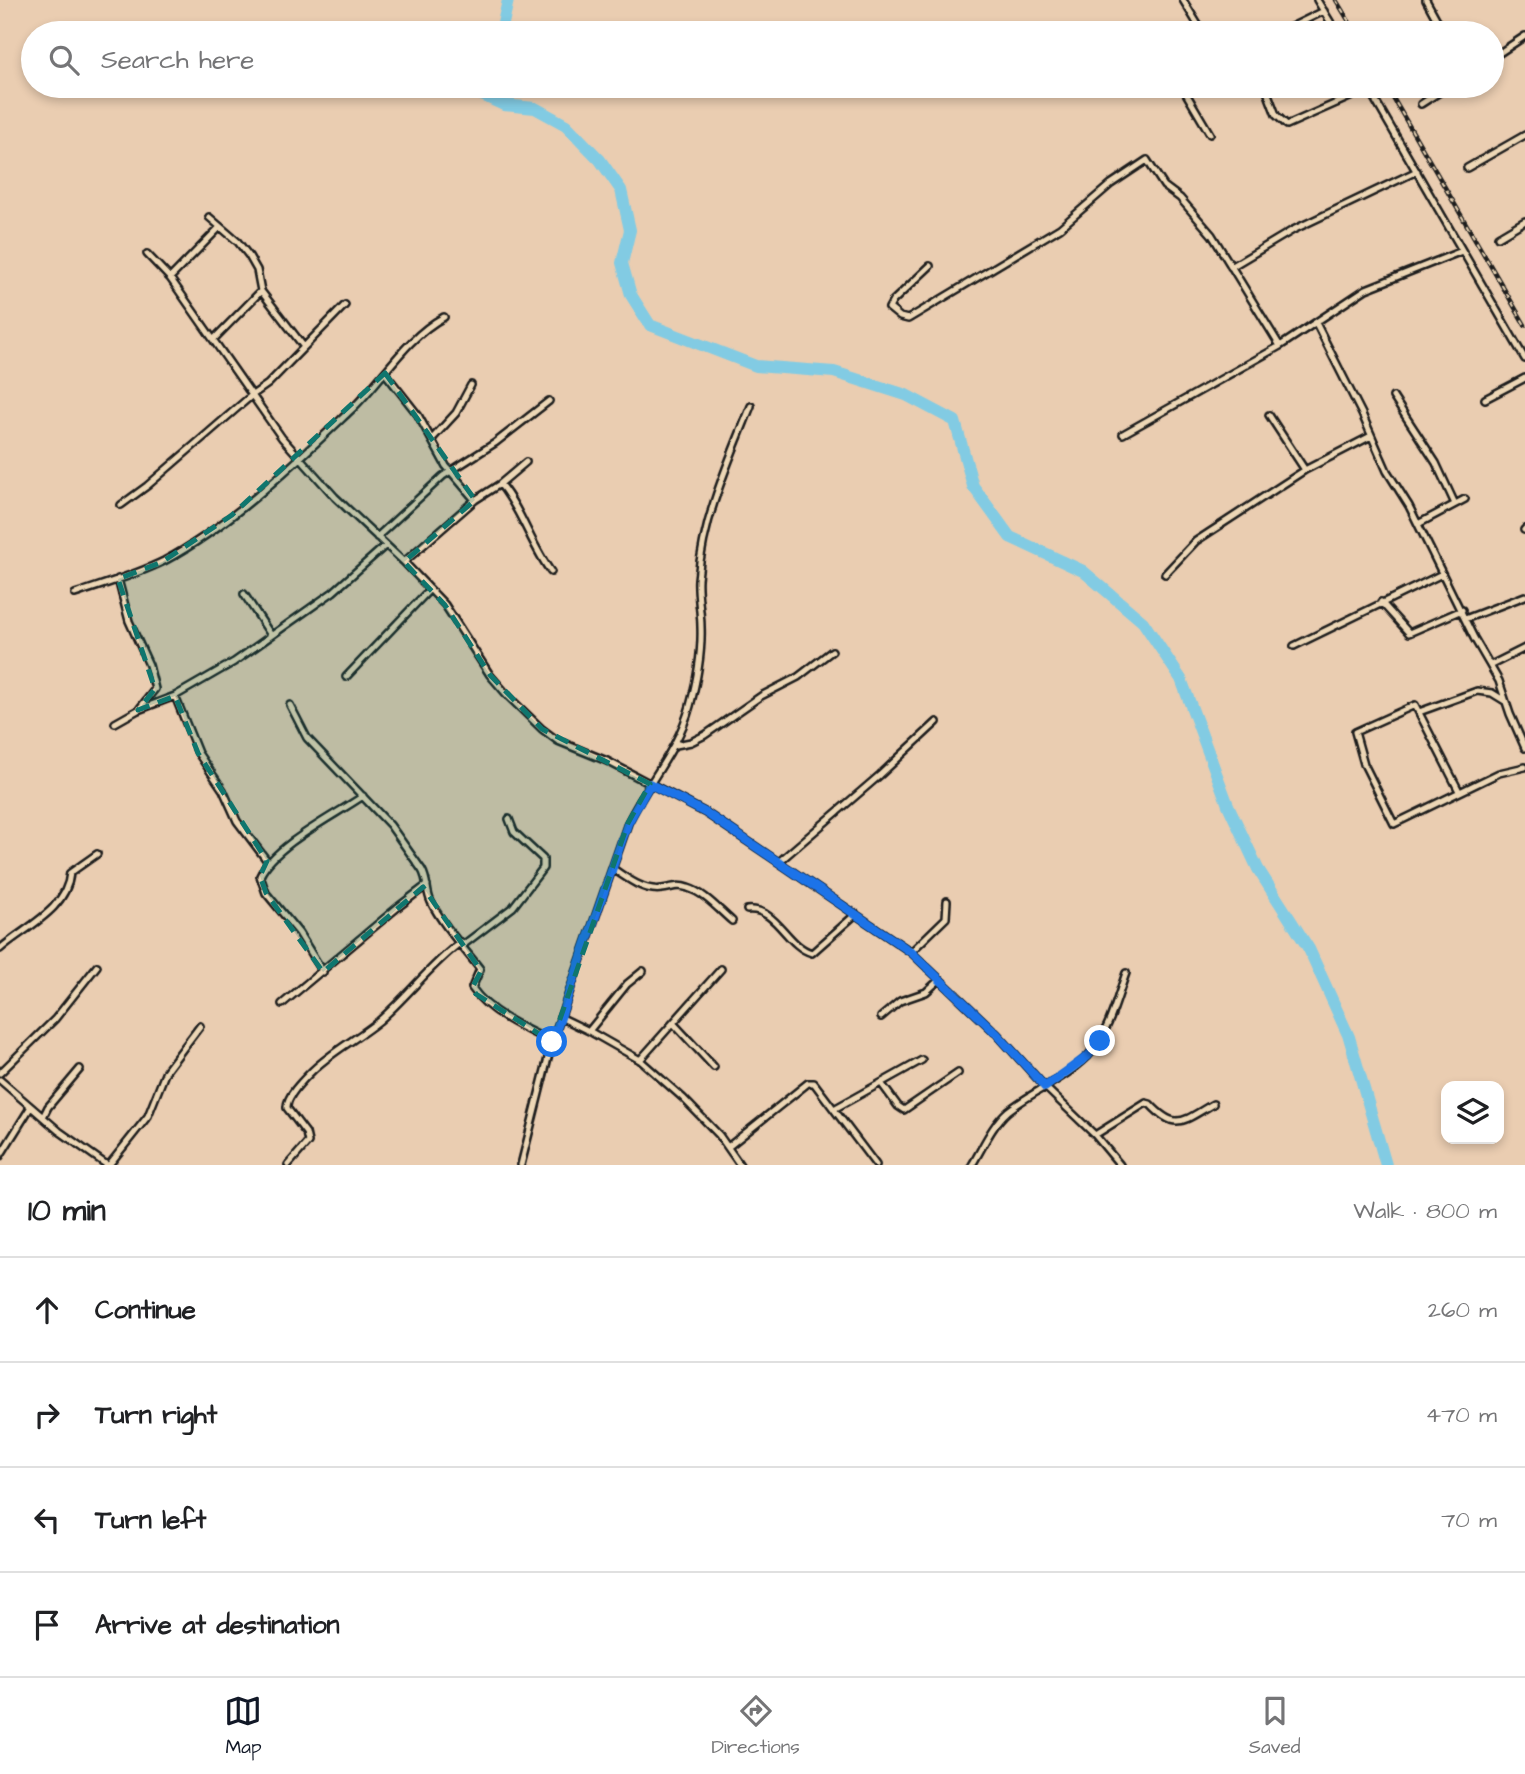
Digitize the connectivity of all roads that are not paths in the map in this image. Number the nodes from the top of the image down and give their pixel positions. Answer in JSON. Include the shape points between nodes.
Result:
{"nodes":[{"id":1,"x":1183,"y":0,"type":"edge"},
{"id":2,"x":1317,"y":0,"type":"edge"},
{"id":3,"x":1426,"y":0,"type":"edge"},
{"id":4,"x":1324,"y":12,"type":"junction"},
{"id":5,"x":1196,"y":21,"type":"edge"},
{"id":6,"x":1305,"y":21,"type":"edge"},
{"id":7,"x":1330,"y":21,"type":"edge"},
{"id":8,"x":1437,"y":21,"type":"edge"},
{"id":9,"x":1525,"y":36,"type":"edge"},
{"id":10,"x":1504,"y":50,"type":"edge"},
{"id":11,"x":1189,"y":98,"type":"edge"},
{"id":12,"x":1270,"y":98,"type":"edge"},
{"id":13,"x":1344,"y":98,"type":"edge"},
{"id":14,"x":1374,"y":98,"type":"edge"},
{"id":15,"x":1430,"y":98,"type":"edge"},
{"id":16,"x":1421,"y":104,"type":"dead end"},
{"id":17,"x":1209,"y":134,"type":"dead end"},
{"id":18,"x":1525,"y":135,"type":"edge"},
{"id":19,"x":1467,"y":168,"type":"dead end"},
{"id":20,"x":1418,"y":171,"type":"junction"},
{"id":21,"x":209,"y":217,"type":"dead end"},
{"id":22,"x":1525,"y":221,"type":"edge"},
{"id":23,"x":220,"y":227,"type":"junction"},
{"id":24,"x":1498,"y":237,"type":"dead end"},
{"id":25,"x":1462,"y":251,"type":"junction"},
{"id":26,"x":147,"y":254,"type":"dead end"},
{"id":27,"x":930,"y":266,"type":"dead end"},
{"id":28,"x":1231,"y":267,"type":"junction"},
{"id":29,"x":170,"y":278,"type":"junction"},
{"id":30,"x":261,"y":291,"type":"junction"},
{"id":31,"x":345,"y":305,"type":"dead end"},
{"id":32,"x":444,"y":317,"type":"dead end"},
{"id":33,"x":1317,"y":323,"type":"junction"},
{"id":34,"x":214,"y":339,"type":"junction"},
{"id":35,"x":1280,"y":346,"type":"junction"},
{"id":36,"x":304,"y":347,"type":"junction"},
{"id":37,"x":1525,"y":359,"type":"edge"},
{"id":38,"x":385,"y":373,"type":"junction"},
{"id":39,"x":1525,"y":378,"type":"edge"},
{"id":40,"x":471,"y":385,"type":"dead end"},
{"id":41,"x":251,"y":396,"type":"junction"},
{"id":42,"x":1393,"y":397,"type":"dead end"},
{"id":43,"x":1485,"y":399,"type":"dead end"},
{"id":44,"x":549,"y":401,"type":"dead end"},
{"id":45,"x":751,"y":406,"type":"dead end"},
{"id":46,"x":1269,"y":415,"type":"dead end"},
{"id":47,"x":1123,"y":434,"type":"dead end"},
{"id":48,"x":1371,"y":436,"type":"junction"},
{"id":49,"x":432,"y":439,"type":"junction"},
{"id":50,"x":299,"y":457,"type":"junction"},
{"id":51,"x":526,"y":462,"type":"dead end"},
{"id":52,"x":1305,"y":470,"type":"junction"},
{"id":53,"x":450,"y":471,"type":"junction"},
{"id":54,"x":500,"y":484,"type":"junction"},
{"id":55,"x":1465,"y":499,"type":"dead end"},
{"id":56,"x":475,"y":500,"type":"junction"},
{"id":57,"x":1455,"y":504,"type":"junction"},
{"id":58,"x":121,"y":505,"type":"dead end"},
{"id":59,"x":1418,"y":524,"type":"junction"},
{"id":60,"x":377,"y":537,"type":"junction"},
{"id":61,"x":386,"y":545,"type":"junction"},
{"id":62,"x":404,"y":562,"type":"junction"},
{"id":63,"x":551,"y":572,"type":"dead end"},
{"id":64,"x":1443,"y":574,"type":"junction"},
{"id":65,"x":1165,"y":575,"type":"dead end"},
{"id":66,"x":118,"y":579,"type":"junction"},
{"id":67,"x":430,"y":589,"type":"junction"},
{"id":68,"x":75,"y":594,"type":"dead end"},
{"id":69,"x":244,"y":594,"type":"dead end"},
{"id":70,"x":1525,"y":596,"type":"edge"},
{"id":71,"x":1381,"y":602,"type":"junction"},
{"id":72,"x":1462,"y":610,"type":"junction"},
{"id":73,"x":1465,"y":618,"type":"junction"},
{"id":74,"x":271,"y":635,"type":"junction"},
{"id":75,"x":1294,"y":646,"type":"dead end"},
{"id":76,"x":1525,"y":648,"type":"edge"},
{"id":77,"x":832,"y":651,"type":"dead end"},
{"id":78,"x":1491,"y":665,"type":"junction"},
{"id":79,"x":346,"y":677,"type":"dead end"},
{"id":80,"x":175,"y":696,"type":"junction"},
{"id":81,"x":1505,"y":701,"type":"junction"},
{"id":82,"x":290,"y":705,"type":"dead end"},
{"id":83,"x":138,"y":710,"type":"junction"},
{"id":84,"x":1419,"y":712,"type":"junction"},
{"id":85,"x":937,"y":722,"type":"dead end"},
{"id":86,"x":115,"y":723,"type":"dead end"},
{"id":87,"x":1523,"y":734,"type":"edge"},
{"id":88,"x":676,"y":745,"type":"junction"},
{"id":89,"x":1525,"y":748,"type":"edge"},
{"id":90,"x":1525,"y":768,"type":"edge"},
{"id":91,"x":650,"y":784,"type":"junction"},
{"id":92,"x":1459,"y":791,"type":"junction"},
{"id":93,"x":363,"y":796,"type":"junction"},
{"id":94,"x":509,"y":819,"type":"dead end"},
{"id":95,"x":97,"y":854,"type":"dead end"},
{"id":96,"x":780,"y":861,"type":"junction"},
{"id":97,"x":268,"y":862,"type":"junction"},
{"id":98,"x":612,"y":868,"type":"junction"},
{"id":99,"x":427,"y":886,"type":"junction"},
{"id":100,"x":947,"y":901,"type":"dead end"},
{"id":101,"x":747,"y":910,"type":"dead end"},
{"id":102,"x":856,"y":915,"type":"junction"},
{"id":103,"x":732,"y":921,"type":"dead end"},
{"id":104,"x":462,"y":944,"type":"junction"},
{"id":105,"x":0,"y":949,"type":"edge"},
{"id":106,"x":911,"y":952,"type":"junction"},
{"id":107,"x":97,"y":966,"type":"dead end"},
{"id":108,"x":721,"y":969,"type":"dead end"},
{"id":109,"x":643,"y":971,"type":"dead end"},
{"id":110,"x":323,"y":972,"type":"junction"},
{"id":111,"x":1126,"y":973,"type":"dead end"},
{"id":112,"x":939,"y":980,"type":"junction"},
{"id":113,"x":282,"y":1004,"type":"dead end"},
{"id":114,"x":560,"y":1017,"type":"junction"},
{"id":115,"x":881,"y":1017,"type":"dead end"},
{"id":116,"x":674,"y":1024,"type":"junction"},
{"id":117,"x":200,"y":1026,"type":"dead end"},
{"id":118,"x":589,"y":1031,"type":"junction"},
{"id":119,"x":552,"y":1042,"type":"junction"},
{"id":120,"x":640,"y":1060,"type":"junction"},
{"id":121,"x":922,"y":1060,"type":"dead end"},
{"id":122,"x":714,"y":1067,"type":"dead end"},
{"id":123,"x":80,"y":1069,"type":"dead end"},
{"id":124,"x":0,"y":1073,"type":"edge"},
{"id":125,"x":958,"y":1073,"type":"dead end"},
{"id":126,"x":0,"y":1080,"type":"edge"},
{"id":127,"x":881,"y":1083,"type":"junction"},
{"id":128,"x":1045,"y":1087,"type":"junction"},
{"id":129,"x":1213,"y":1104,"type":"dead end"},
{"id":130,"x":30,"y":1108,"type":"junction"},
{"id":131,"x":834,"y":1109,"type":"junction"},
{"id":132,"x":43,"y":1117,"type":"junction"},
{"id":133,"x":1095,"y":1135,"type":"junction"},
{"id":134,"x":728,"y":1147,"type":"junction"},
{"id":135,"x":0,"y":1156,"type":"edge"},
{"id":136,"x":108,"y":1165,"type":"edge"},
{"id":137,"x":288,"y":1165,"type":"edge"},
{"id":138,"x":521,"y":1165,"type":"edge"},
{"id":139,"x":740,"y":1165,"type":"edge"},
{"id":140,"x":876,"y":1165,"type":"edge"},
{"id":141,"x":972,"y":1165,"type":"edge"},
{"id":142,"x":1120,"y":1165,"type":"edge"}],
"edges":[{"from":1,"to":5,"type":"street"},
{"from":2,"to":4,"type":"street"},
{"from":3,"to":8,"type":"street"},
{"from":4,"to":6,"type":"street"},
{"from":4,"to":7,"type":"street"},
{"from":9,"to":10,"type":"street"},
{"from":11,"to":17,"type":"street"},
{"from":12,"to":13,"type":"street","via":[[1276,115],[1287,125]]},
{"from":14,"to":20,"type":"street"},
{"from":15,"to":16,"type":"street"},
{"from":18,"to":19,"type":"street"},
{"from":20,"to":25,"type":"street"},
{"from":20,"to":28,"type":"street","via":[[1293,230]]},
{"from":21,"to":23,"type":"street"},
{"from":22,"to":24,"type":"street"},
{"from":23,"to":29,"type":"street"},
{"from":23,"to":30,"type":"street","via":[[238,242],[257,270]]},
{"from":25,"to":33,"type":"street","via":[[1366,289]]},
{"from":25,"to":37,"type":"street"},
{"from":26,"to":29,"type":"street"},
{"from":27,"to":28,"type":"street","via":[[893,301],[889,308],[894,313],[908,319],[946,297],[1060,228],[1147,160],[1164,186],[1212,235]]},
{"from":28,"to":35,"type":"street"},
{"from":29,"to":34,"type":"street"},
{"from":30,"to":34,"type":"street"},
{"from":30,"to":36,"type":"street"},
{"from":31,"to":36,"type":"street"},
{"from":32,"to":38,"type":"street","via":[[416,338]]},
{"from":33,"to":35,"type":"street"},
{"from":33,"to":48,"type":"street"},
{"from":34,"to":41,"type":"street"},
{"from":35,"to":47,"type":"street"},
{"from":36,"to":41,"type":"street"},
{"from":38,"to":49,"type":"street"},
{"from":38,"to":50,"type":"street"},
{"from":39,"to":43,"type":"street"},
{"from":40,"to":49,"type":"street","via":[[456,413]]},
{"from":41,"to":50,"type":"street"},
{"from":41,"to":58,"type":"street"},
{"from":42,"to":57,"type":"street","via":[[1436,463]]},
{"from":44,"to":53,"type":"street"},
{"from":45,"to":88,"type":"street","via":[[714,498],[701,550],[699,664]]},
{"from":46,"to":52,"type":"street"},
{"from":48,"to":52,"type":"street"},
{"from":48,"to":59,"type":"street"},
{"from":49,"to":53,"type":"street"},
{"from":50,"to":60,"type":"street"},
{"from":50,"to":66,"type":"street","via":[[191,545]]},
{"from":51,"to":54,"type":"street"},
{"from":52,"to":65,"type":"street","via":[[1196,541]]},
{"from":53,"to":56,"type":"street"},
{"from":53,"to":60,"type":"street"},
{"from":54,"to":56,"type":"street"},
{"from":54,"to":63,"type":"street"},
{"from":55,"to":57,"type":"street"},
{"from":56,"to":62,"type":"street"},
{"from":57,"to":59,"type":"street"},
{"from":59,"to":64,"type":"street"},
{"from":60,"to":61,"type":"street"},
{"from":61,"to":62,"type":"street"},
{"from":61,"to":74,"type":"street","via":[[333,592]]},
{"from":62,"to":67,"type":"street"},
{"from":64,"to":71,"type":"street"},
{"from":64,"to":72,"type":"street"},
{"from":66,"to":68,"type":"street"},
{"from":66,"to":83,"type":"street","via":[[155,689]]},
{"from":67,"to":79,"type":"street"},
{"from":67,"to":91,"type":"street","via":[[454,617],[490,675],[542,729]]},
{"from":69,"to":74,"type":"street"},
{"from":70,"to":73,"type":"street"},
{"from":71,"to":72,"type":"street","via":[[1409,633]]},
{"from":71,"to":75,"type":"street"},
{"from":72,"to":73,"type":"street"},
{"from":73,"to":78,"type":"street"},
{"from":74,"to":80,"type":"street"},
{"from":76,"to":78,"type":"street"},
{"from":77,"to":88,"type":"street","via":[[705,735]]},
{"from":78,"to":81,"type":"street"},
{"from":80,"to":83,"type":"street"},
{"from":80,"to":97,"type":"street","via":[[198,753],[237,821]]},
{"from":81,"to":84,"type":"street","via":[[1477,691]]},
{"from":81,"to":87,"type":"street"},
{"from":82,"to":93,"type":"street","via":[[307,738]]},
{"from":83,"to":86,"type":"street"},
{"from":84,"to":92,"type":"street"},
{"from":84,"to":92,"type":"street","via":[[1415,705],[1355,732],[1364,764],[1394,824]]},
{"from":85,"to":96,"type":"street"},
{"from":87,"to":89,"type":"street"},
{"from":88,"to":91,"type":"street"},
{"from":90,"to":92,"type":"street","via":[[1499,773]]},
{"from":91,"to":96,"type":"street","via":[[706,813]]},
{"from":91,"to":98,"type":"street","via":[[628,823]]},
{"from":93,"to":97,"type":"street"},
{"from":93,"to":99,"type":"street","via":[[390,825],[426,877]]},
{"from":94,"to":104,"type":"street","via":[[514,832],[545,863],[513,907]]},
{"from":95,"to":105,"type":"street","via":[[70,873],[66,892],[47,913]]},
{"from":96,"to":102,"type":"street"},
{"from":97,"to":110,"type":"street","via":[[260,876],[266,893]]},
{"from":98,"to":103,"type":"street","via":[[652,889],[691,888]]},
{"from":98,"to":114,"type":"street"},
{"from":99,"to":104,"type":"street","via":[[436,911]]},
{"from":99,"to":110,"type":"street"},
{"from":100,"to":106,"type":"street","via":[[946,919]]},
{"from":101,"to":102,"type":"street","via":[[764,912],[793,942],[812,953]]},
{"from":102,"to":106,"type":"street"},
{"from":104,"to":119,"type":"street","via":[[480,969],[472,988],[476,994],[510,1021]]},
{"from":104,"to":137,"type":"street","via":[[300,1084],[286,1103],[309,1142]]},
{"from":106,"to":112,"type":"street"},
{"from":107,"to":124,"type":"street","via":[[55,1019]]},
{"from":108,"to":116,"type":"street"},
{"from":109,"to":118,"type":"street"},
{"from":110,"to":113,"type":"street"},
{"from":111,"to":128,"type":"street","via":[[1100,1041],[1088,1056]]},
{"from":112,"to":115,"type":"street"},
{"from":112,"to":128,"type":"street"},
{"from":114,"to":118,"type":"street"},
{"from":114,"to":119,"type":"street"},
{"from":116,"to":120,"type":"street"},
{"from":116,"to":122,"type":"street"},
{"from":117,"to":136,"type":"street","via":[[166,1070],[148,1116]]},
{"from":118,"to":120,"type":"street"},
{"from":119,"to":138,"type":"street"},
{"from":120,"to":134,"type":"street","via":[[684,1098]]},
{"from":121,"to":127,"type":"street"},
{"from":123,"to":132,"type":"street"},
{"from":125,"to":127,"type":"street","via":[[904,1110]]},
{"from":126,"to":130,"type":"street"},
{"from":127,"to":131,"type":"street"},
{"from":128,"to":133,"type":"street"},
{"from":128,"to":141,"type":"street","via":[[993,1128]]},
{"from":129,"to":133,"type":"street","via":[[1176,1122],[1164,1119],[1146,1103]]},
{"from":130,"to":132,"type":"street"},
{"from":130,"to":135,"type":"street"},
{"from":131,"to":134,"type":"street","via":[[819,1087],[808,1083]]},
{"from":131,"to":140,"type":"street"},
{"from":132,"to":136,"type":"street"},
{"from":133,"to":142,"type":"street"},
{"from":134,"to":139,"type":"street"}]}
